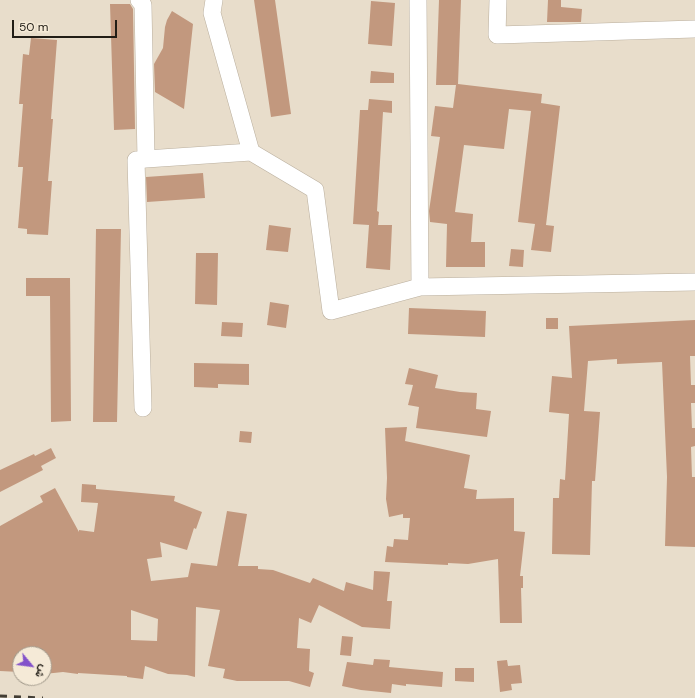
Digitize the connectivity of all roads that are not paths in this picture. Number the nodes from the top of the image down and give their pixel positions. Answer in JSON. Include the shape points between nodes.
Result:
{"nodes":[{"id":1,"x":139,"y":0,"type":"edge"},
{"id":2,"x":214,"y":0,"type":"edge"},
{"id":3,"x":418,"y":0,"type":"edge"},
{"id":4,"x":498,"y":0,"type":"edge"},
{"id":5,"x":695,"y":29,"type":"edge"},
{"id":6,"x":251,"y":152,"type":"junction"},
{"id":7,"x":146,"y":158,"type":"junction"},
{"id":8,"x":695,"y":282,"type":"edge"},
{"id":9,"x":420,"y":287,"type":"junction"},
{"id":10,"x":143,"y":408,"type":"dead end"}],
"edges":[{"from":1,"to":7,"type":"street","via":[[143,5]]},
{"from":2,"to":6,"type":"street","via":[[212,13]]},
{"from":3,"to":9,"type":"street"},
{"from":4,"to":5,"type":"street","via":[[497,35]]},
{"from":6,"to":7,"type":"street"},
{"from":6,"to":9,"type":"street","via":[[315,190],[330,311]]},
{"from":7,"to":10,"type":"street","via":[[136,160]]},
{"from":8,"to":9,"type":"street"}]}
